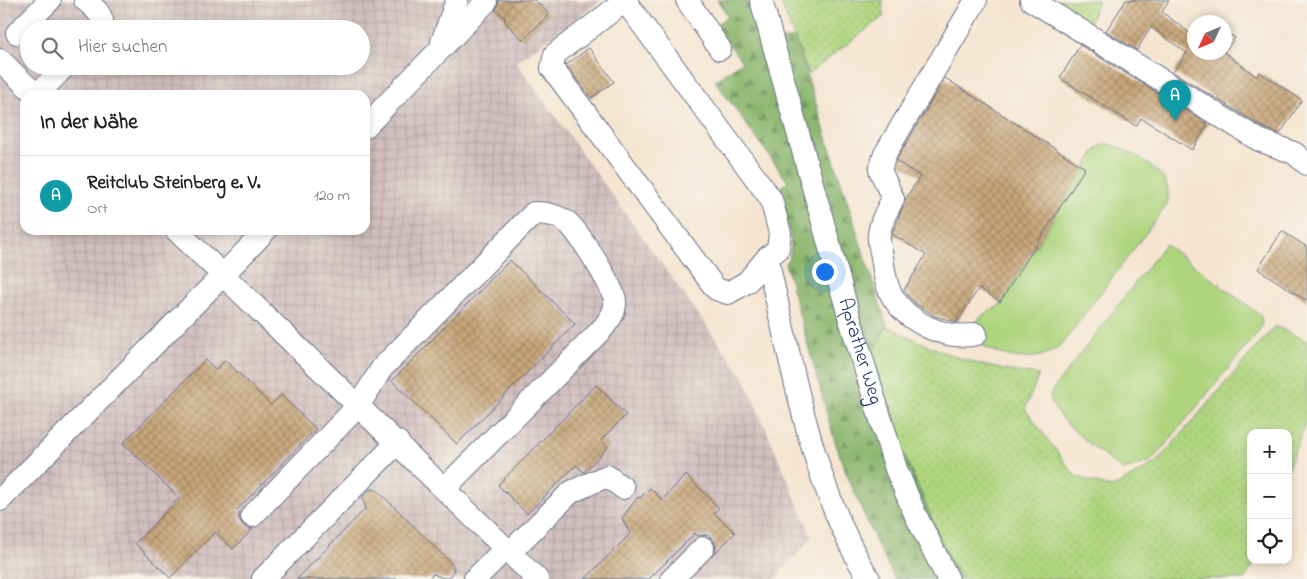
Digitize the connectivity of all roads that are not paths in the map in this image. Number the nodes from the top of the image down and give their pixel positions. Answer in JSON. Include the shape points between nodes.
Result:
{"nodes":[{"id":1,"x":50,"y":0,"type":"edge"},
{"id":2,"x":85,"y":0,"type":"edge"},
{"id":3,"x":457,"y":0,"type":"edge"},
{"id":4,"x":625,"y":0,"type":"edge"},
{"id":5,"x":687,"y":0,"type":"edge"},
{"id":6,"x":761,"y":0,"type":"edge"},
{"id":7,"x":976,"y":0,"type":"edge"},
{"id":8,"x":1031,"y":0,"type":"edge"},
{"id":9,"x":486,"y":2,"type":"dead end"},
{"id":10,"x":30,"y":20,"type":"edge"},
{"id":11,"x":102,"y":20,"type":"edge"},
{"id":12,"x":20,"y":30,"type":"edge"},
{"id":13,"x":17,"y":33,"type":"dead end"},
{"id":14,"x":720,"y":48,"type":"dead end"},
{"id":15,"x":440,"y":50,"type":"junction"},
{"id":16,"x":0,"y":60,"type":"edge"},
{"id":17,"x":56,"y":75,"type":"edge"},
{"id":18,"x":32,"y":90,"type":"edge"},
{"id":19,"x":42,"y":90,"type":"edge"},
{"id":20,"x":370,"y":123,"type":"edge"},
{"id":21,"x":1307,"y":164,"type":"edge"},
{"id":22,"x":181,"y":235,"type":"edge"},
{"id":23,"x":261,"y":235,"type":"edge"},
{"id":24,"x":767,"y":258,"type":"junction"},
{"id":25,"x":222,"y":275,"type":"junction"},
{"id":26,"x":976,"y":334,"type":"dead end"},
{"id":27,"x":359,"y":405,"type":"junction"},
{"id":28,"x":398,"y":442,"type":"junction"},
{"id":29,"x":445,"y":488,"type":"junction"},
{"id":30,"x":623,"y":488,"type":"dead end"},
{"id":31,"x":0,"y":500,"type":"edge"},
{"id":32,"x":252,"y":516,"type":"dead end"},
{"id":33,"x":703,"y":548,"type":"dead end"},
{"id":34,"x":508,"y":550,"type":"junction"},
{"id":35,"x":263,"y":579,"type":"edge"},
{"id":36,"x":476,"y":579,"type":"edge"},
{"id":37,"x":538,"y":579,"type":"edge"},
{"id":38,"x":672,"y":579,"type":"edge"},
{"id":39,"x":869,"y":579,"type":"edge"},
{"id":40,"x":948,"y":579,"type":"edge"}],
"edges":[{"from":1,"to":10,"type":"street"},
{"from":2,"to":11,"type":"street"},
{"from":3,"to":15,"type":"street"},
{"from":4,"to":24,"type":"street","via":[[771,199],[780,233],[778,248]]},
{"from":4,"to":24,"type":"street","via":[[555,54],[552,68],[716,289],[728,293],[747,282]]},
{"from":5,"to":14,"type":"street"},
{"from":6,"to":40,"type":"street","name":"Aprather Weg","via":[[849,316],[893,460],[916,516]]},
{"from":7,"to":26,"type":"street","via":[[885,154],[880,170],[892,199],[878,236],[886,280],[897,304],[939,333],[964,337]]},
{"from":8,"to":21,"type":"street","via":[[1259,140],[1294,153]]},
{"from":9,"to":15,"type":"street"},
{"from":12,"to":13,"type":"street"},
{"from":15,"to":20,"type":"street"},
{"from":16,"to":18,"type":"street"},
{"from":17,"to":19,"type":"street"},
{"from":22,"to":25,"type":"street"},
{"from":23,"to":25,"type":"street"},
{"from":24,"to":39,"type":"street","via":[[809,438],[854,555]]},
{"from":25,"to":27,"type":"street"},
{"from":25,"to":31,"type":"street"},
{"from":27,"to":28,"type":"street"},
{"from":27,"to":29,"type":"street","via":[[382,368],[534,213],[549,212],[568,223],[611,287],[615,301],[613,315]]},
{"from":27,"to":32,"type":"street"},
{"from":28,"to":29,"type":"street"},
{"from":28,"to":35,"type":"street"},
{"from":29,"to":34,"type":"street"},
{"from":30,"to":34,"type":"street","via":[[607,476],[572,492]]},
{"from":33,"to":38,"type":"street"},
{"from":34,"to":36,"type":"street"},
{"from":34,"to":37,"type":"street"}]}
